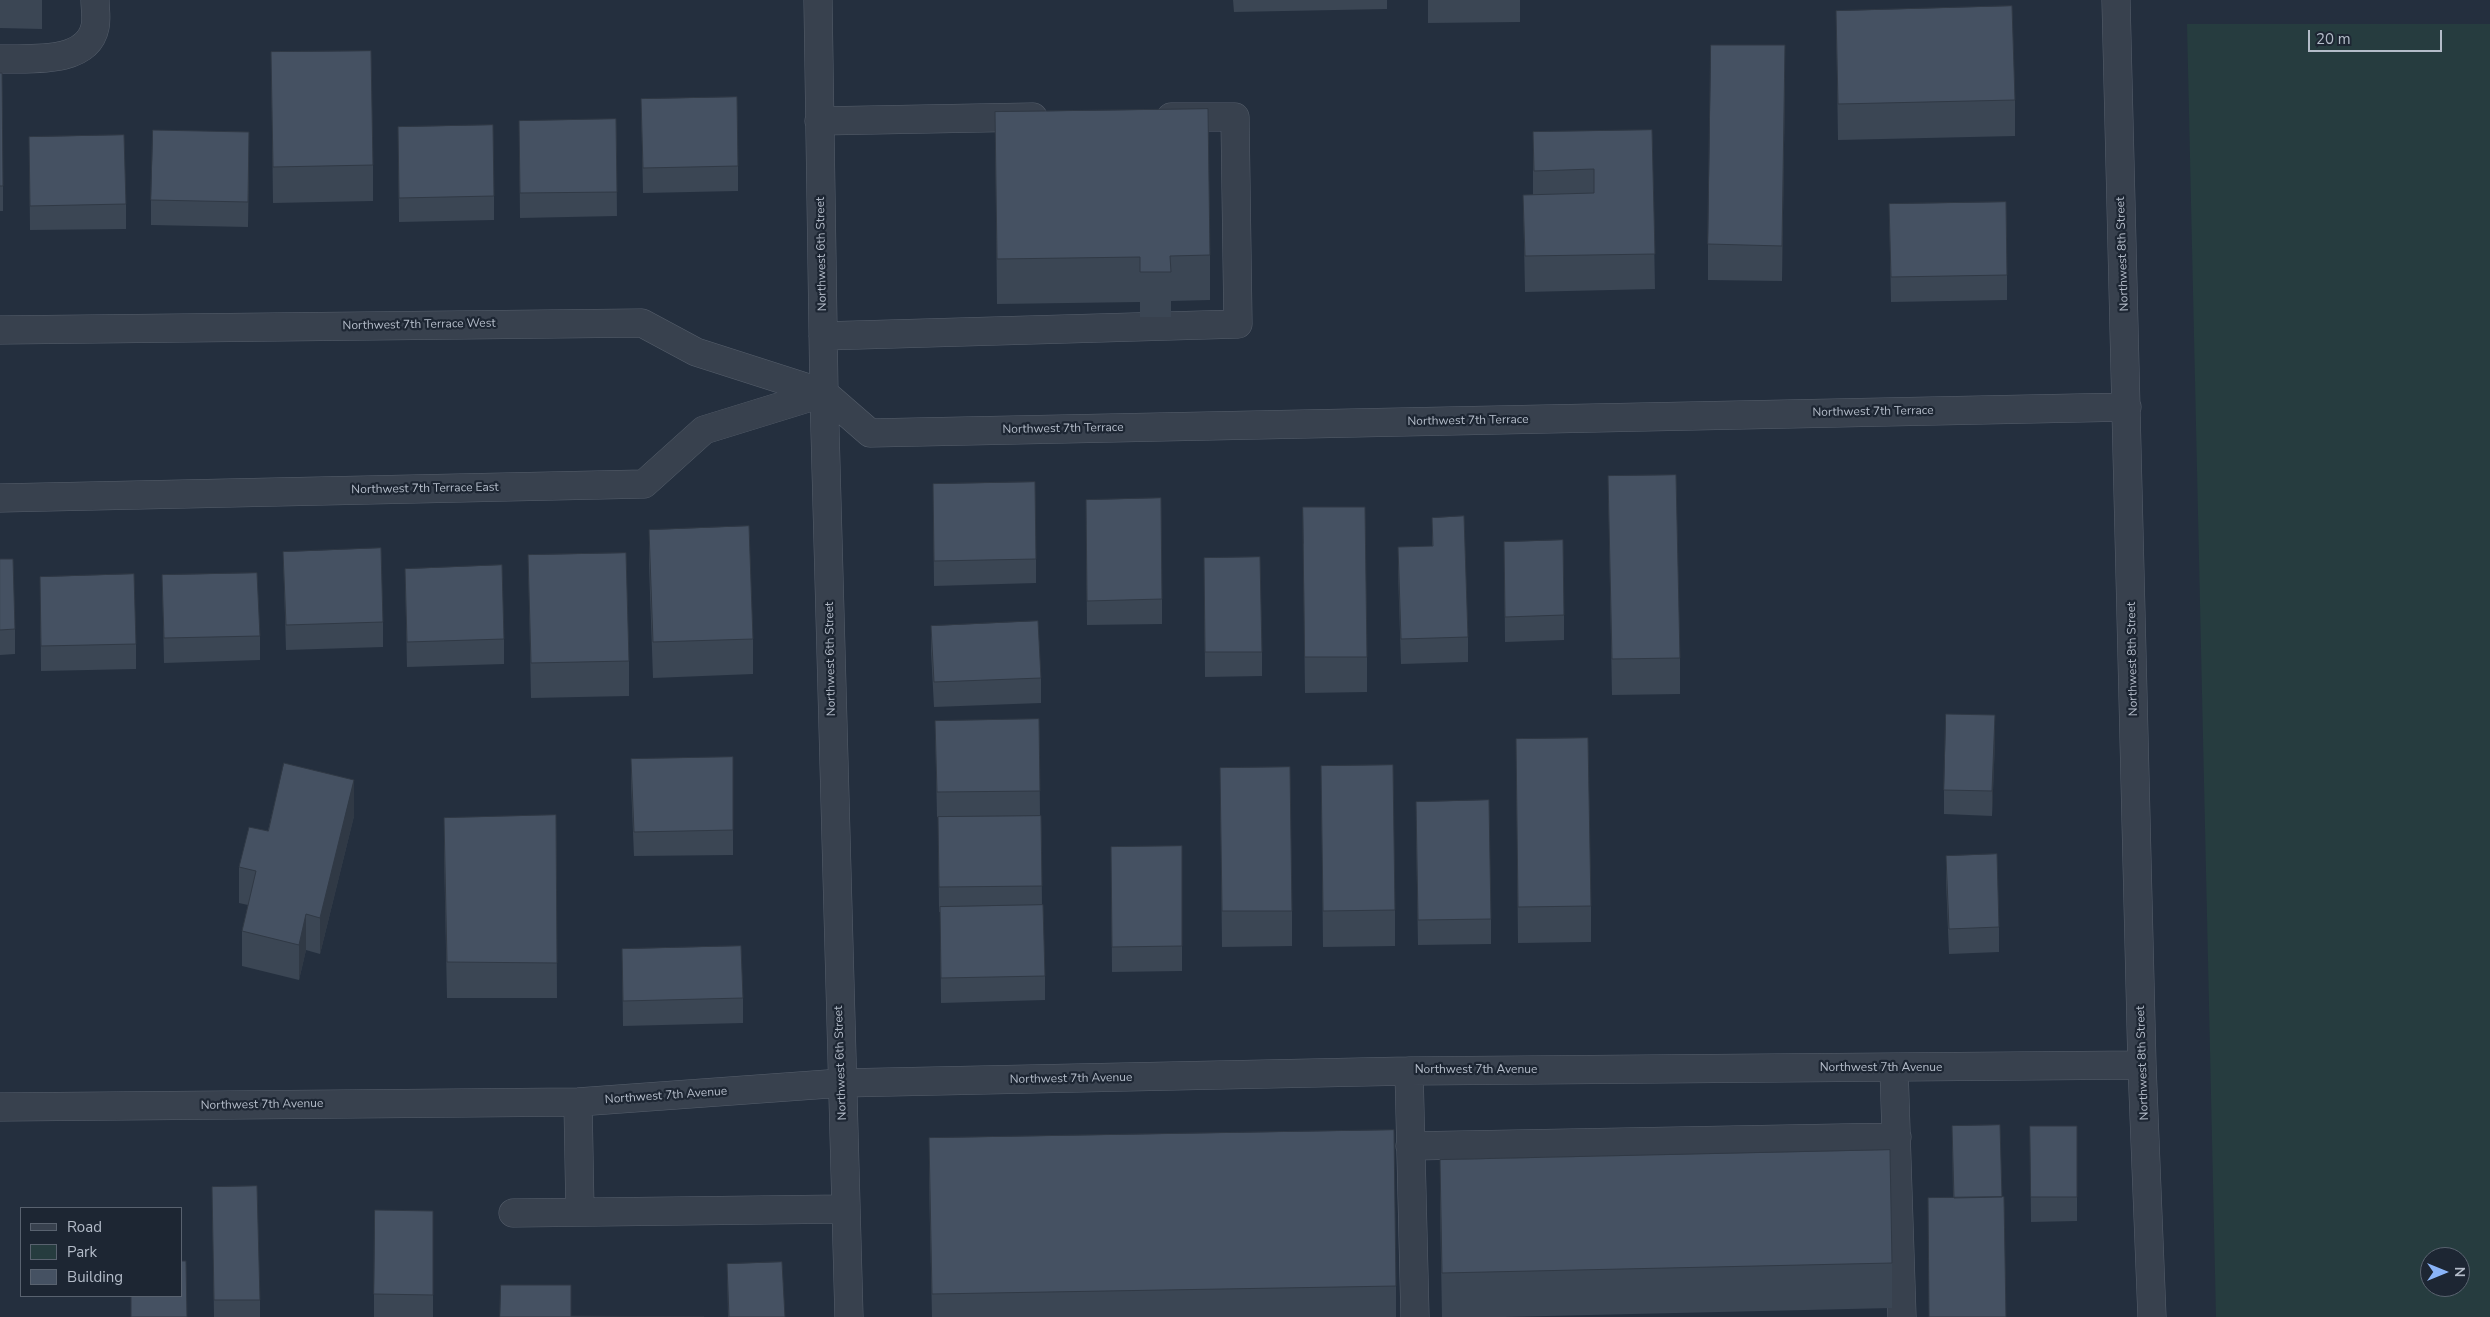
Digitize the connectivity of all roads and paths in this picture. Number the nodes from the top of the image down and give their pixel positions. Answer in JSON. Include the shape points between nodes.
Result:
{"nodes":[{"id":1,"x":95,"y":0,"type":"edge"},
{"id":2,"x":818,"y":0,"type":"edge"},
{"id":3,"x":2116,"y":0,"type":"edge"},
{"id":4,"x":0,"y":59,"type":"edge"},
{"id":5,"x":1062,"y":117,"type":"edge"},
{"id":6,"x":1149,"y":117,"type":"edge"},
{"id":7,"x":819,"y":121,"type":"junction"},
{"id":8,"x":0,"y":330,"type":"edge"},
{"id":9,"x":823,"y":336,"type":"junction"},
{"id":10,"x":824,"y":393,"type":"junction"},
{"id":11,"x":2127,"y":407,"type":"junction"},
{"id":12,"x":0,"y":498,"type":"edge"},
{"id":13,"x":2142,"y":1065,"type":"junction"},
{"id":14,"x":1894,"y":1069,"type":"junction"},
{"id":15,"x":1409,"y":1071,"type":"junction"},
{"id":16,"x":842,"y":1084,"type":"junction"},
{"id":17,"x":578,"y":1102,"type":"junction"},
{"id":18,"x":0,"y":1107,"type":"edge"},
{"id":19,"x":1897,"y":1137,"type":"junction"},
{"id":20,"x":1410,"y":1146,"type":"junction"},
{"id":21,"x":845,"y":1209,"type":"junction"},
{"id":22,"x":580,"y":1212,"type":"junction"},
{"id":23,"x":514,"y":1213,"type":"dead end"},
{"id":24,"x":849,"y":1317,"type":"edge"},
{"id":25,"x":1415,"y":1317,"type":"edge"},
{"id":26,"x":1902,"y":1317,"type":"edge"},
{"id":27,"x":2152,"y":1317,"type":"edge"}],
"edges":[{"from":1,"to":4,"type":"street","via":[[96,28],[78,50],[60,58]]},
{"from":2,"to":7,"type":"street","name":"Northwest 6th Street"},
{"from":3,"to":11,"type":"street","name":"Northwest 8th Street"},
{"from":5,"to":7,"type":"street"},
{"from":6,"to":9,"type":"street","via":[[1235,117],[1238,324]]},
{"from":7,"to":9,"type":"street","name":"Northwest 6th Street"},
{"from":8,"to":10,"type":"street","name":"Northwest 7th Terrace West","via":[[642,323],[696,352]]},
{"from":9,"to":10,"type":"street","name":"Northwest 6th Street"},
{"from":10,"to":11,"type":"street","name":"Northwest 7th Terrace","via":[[870,433]]},
{"from":10,"to":12,"type":"street","name":"Northwest 7th Terrace East","via":[[704,430],[644,484]]},
{"from":10,"to":16,"type":"street","name":"Northwest 6th Street"},
{"from":11,"to":13,"type":"street","name":"Northwest 8th Street"},
{"from":13,"to":14,"type":"street","name":"Northwest 7th Avenue"},
{"from":13,"to":27,"type":"street","name":"Northwest 8th Street"},
{"from":14,"to":15,"type":"street","name":"Northwest 7th Avenue"},
{"from":14,"to":19,"type":"street"},
{"from":15,"to":16,"type":"street","name":"Northwest 7th Avenue"},
{"from":15,"to":20,"type":"street"},
{"from":16,"to":17,"type":"street","name":"Northwest 7th Avenue"},
{"from":16,"to":21,"type":"street","name":"Northwest 6th Street"},
{"from":17,"to":18,"type":"street","name":"Northwest 7th Avenue"},
{"from":17,"to":22,"type":"street"},
{"from":19,"to":20,"type":"street"},
{"from":19,"to":26,"type":"street"},
{"from":20,"to":25,"type":"street"},
{"from":21,"to":22,"type":"street"},
{"from":21,"to":24,"type":"street","name":"Northwest 6th Street"},
{"from":22,"to":23,"type":"street"}]}
